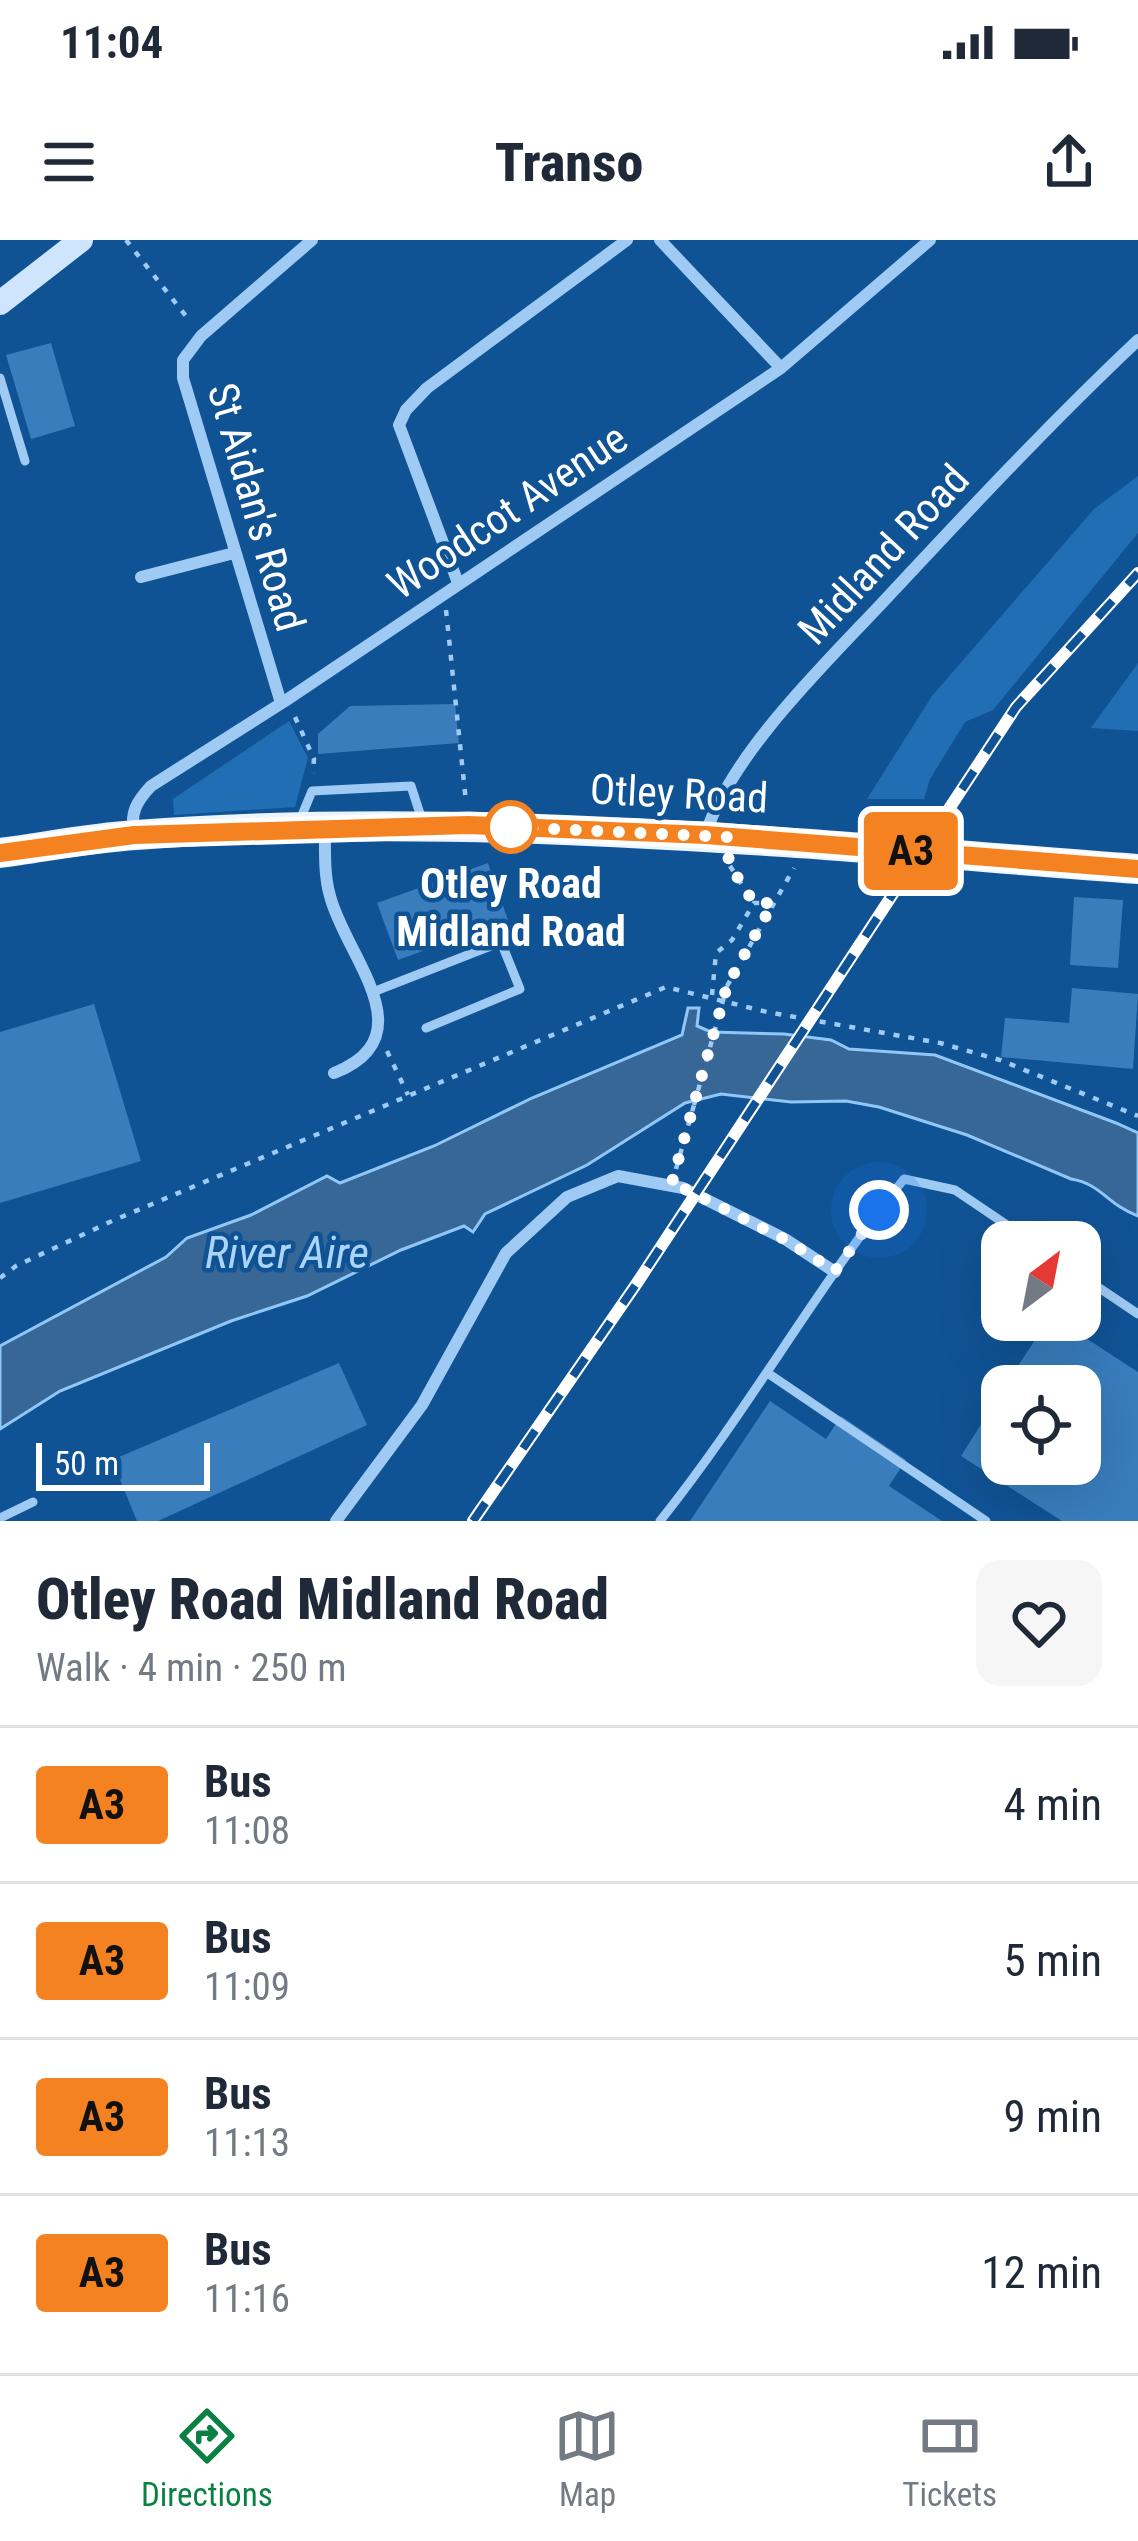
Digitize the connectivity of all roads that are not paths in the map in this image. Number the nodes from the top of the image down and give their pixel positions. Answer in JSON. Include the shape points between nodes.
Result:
{"nodes":[{"id":1,"x":81,"y":240,"type":"edge"},
{"id":2,"x":312,"y":240,"type":"edge"},
{"id":3,"x":628,"y":240,"type":"edge"},
{"id":4,"x":660,"y":240,"type":"edge"},
{"id":5,"x":931,"y":240,"type":"edge"},
{"id":6,"x":0,"y":303,"type":"edge"},
{"id":7,"x":1138,"y":340,"type":"edge"},
{"id":8,"x":781,"y":368,"type":"junction"},
{"id":9,"x":0,"y":378,"type":"edge"},
{"id":10,"x":25,"y":461,"type":"dead end"},
{"id":11,"x":233,"y":553,"type":"junction"},
{"id":12,"x":141,"y":577,"type":"dead end"},
{"id":13,"x":458,"y":583,"type":"junction"},
{"id":14,"x":283,"y":702,"type":"junction"},
{"id":15,"x":424,"y":826,"type":"junction"},
{"id":16,"x":310,"y":830,"type":"junction"},
{"id":17,"x":134,"y":835,"type":"junction"},
{"id":18,"x":716,"y":836,"type":"junction"},
{"id":19,"x":0,"y":852,"type":"edge"},
{"id":20,"x":1138,"y":868,"type":"edge"},
{"id":21,"x":373,"y":992,"type":"junction"},
{"id":22,"x":426,"y":1028,"type":"dead end"},
{"id":23,"x":334,"y":1073,"type":"dead end"},
{"id":24,"x":1001,"y":1221,"type":"edge"},
{"id":25,"x":835,"y":1271,"type":"junction"},
{"id":26,"x":1101,"y":1289,"type":"edge"},
{"id":27,"x":1138,"y":1314,"type":"edge"},
{"id":28,"x":769,"y":1375,"type":"junction"},
{"id":29,"x":33,"y":1502,"type":"dead end"},
{"id":30,"x":0,"y":1518,"type":"edge"},
{"id":31,"x":336,"y":1521,"type":"edge"},
{"id":32,"x":660,"y":1521,"type":"edge"},
{"id":33,"x":986,"y":1521,"type":"edge"}],
"edges":[{"from":1,"to":6,"type":"main road"},
{"from":2,"to":11,"type":"street","name":"St Aidan's Road","via":[[184,360]]},
{"from":3,"to":13,"type":"street","via":[[406,410],[399,425]]},
{"from":4,"to":8,"type":"street"},
{"from":5,"to":8,"type":"street","name":"Woodcot Avenue"},
{"from":7,"to":18,"type":"street","name":"Midland Road","via":[[812,678],[715,805]]},
{"from":8,"to":13,"type":"street","name":"Woodcot Avenue"},
{"from":9,"to":10,"type":"lane"},
{"from":11,"to":12,"type":"street"},
{"from":11,"to":14,"type":"street","name":"St Aidan's Road"},
{"from":13,"to":14,"type":"street","name":"Woodcot Avenue"},
{"from":14,"to":17,"type":"street","name":"Woodcot Avenue","via":[[152,786],[137,802]]},
{"from":15,"to":16,"type":"main road","name":"Otley Road"},
{"from":15,"to":16,"type":"lane","via":[[411,786],[313,791]]},
{"from":15,"to":18,"type":"main road","name":"Otley Road"},
{"from":16,"to":17,"type":"main road","name":"Otley Road"},
{"from":16,"to":21,"type":"street","via":[[330,898]]},
{"from":17,"to":19,"type":"main road","name":"Otley Road"},
{"from":18,"to":20,"type":"main road","name":"Otley Road"},
{"from":21,"to":22,"type":"lane","via":[[501,942],[520,989]]},
{"from":21,"to":23,"type":"street","via":[[379,1032],[370,1051]]},
{"from":24,"to":25,"type":"lane","via":[[955,1190],[904,1178]]},
{"from":25,"to":28,"type":"lane"},
{"from":25,"to":31,"type":"street","via":[[683,1188],[618,1176],[566,1197],[506,1253],[422,1405]]},
{"from":26,"to":27,"type":"lane"},
{"from":28,"to":32,"type":"lane"},
{"from":28,"to":33,"type":"lane"},
{"from":29,"to":30,"type":"lane"}]}
